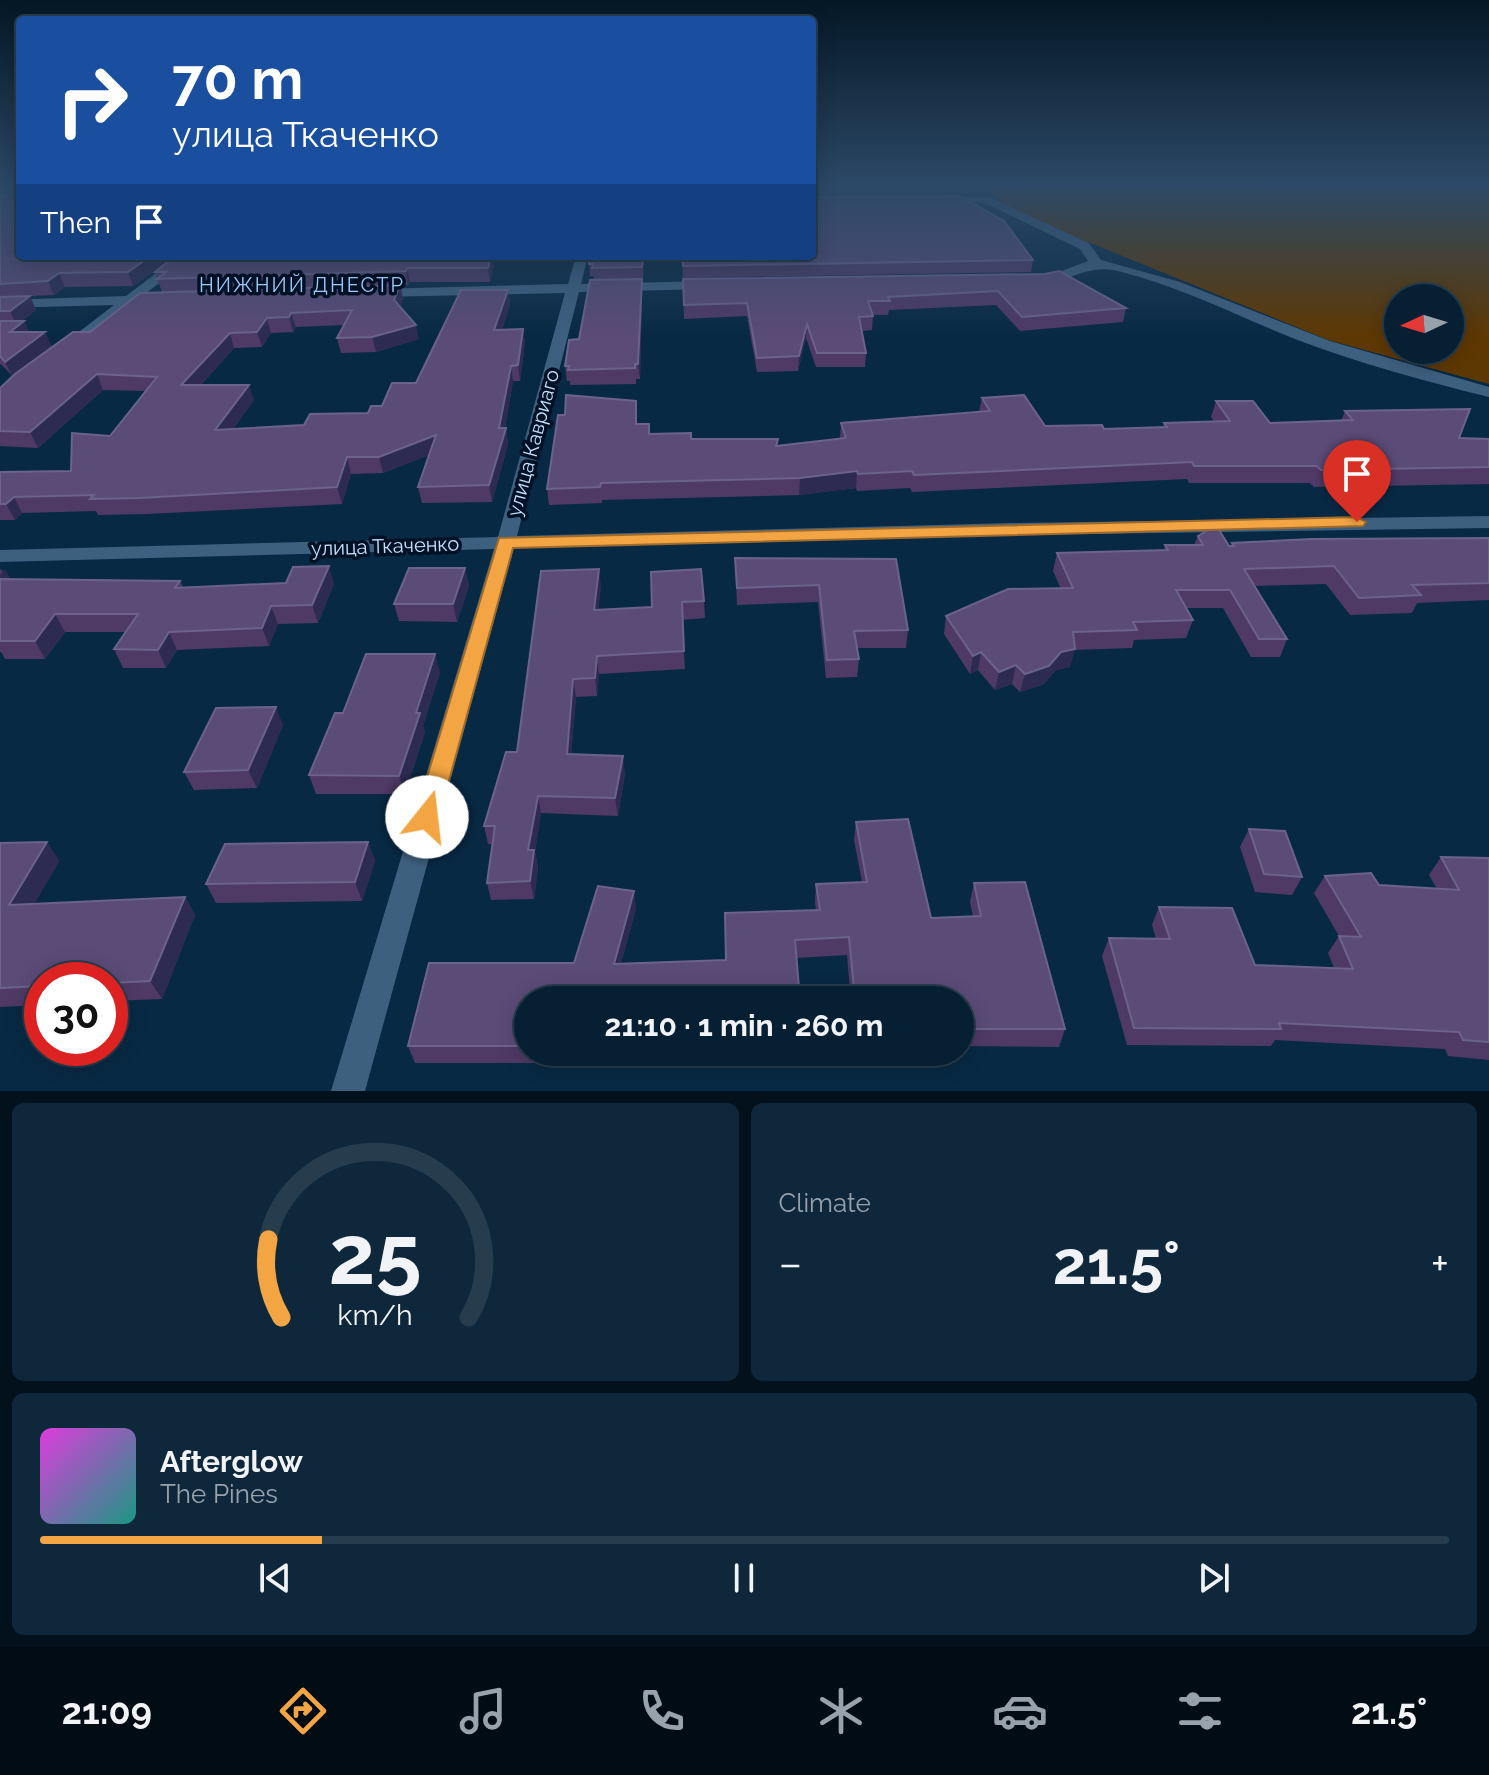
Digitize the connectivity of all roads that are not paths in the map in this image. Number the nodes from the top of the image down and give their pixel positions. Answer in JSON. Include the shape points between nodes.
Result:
{"nodes":[{"id":1,"x":1064,"y":236,"type":"edge"},
{"id":2,"x":182,"y":260,"type":"edge"},
{"id":3,"x":581,"y":260,"type":"edge"},
{"id":4,"x":1096,"y":263,"type":"junction"},
{"id":5,"x":1029,"y":279,"type":"edge"},
{"id":6,"x":716,"y":285,"type":"edge"},
{"id":7,"x":575,"y":287,"type":"junction"},
{"id":8,"x":369,"y":293,"type":"edge"},
{"id":9,"x":178,"y":298,"type":"edge"},
{"id":10,"x":130,"y":300,"type":"junction"},
{"id":11,"x":0,"y":304,"type":"edge"},
{"id":12,"x":47,"y":362,"type":"edge"},
{"id":13,"x":1489,"y":392,"type":"edge"},
{"id":14,"x":1489,"y":522,"type":"edge"},
{"id":15,"x":506,"y":542,"type":"junction"},
{"id":16,"x":0,"y":556,"type":"edge"},
{"id":17,"x":348,"y":1091,"type":"edge"}],
"edges":[{"from":1,"to":4,"type":"street","via":[[1085,246]]},
{"from":2,"to":10,"type":"street"},
{"from":3,"to":7,"type":"street","name":"улица Кавриаго"},
{"from":4,"to":5,"type":"street","via":[[1058,277]]},
{"from":4,"to":13,"type":"street","via":[[1196,292],[1304,337]]},
{"from":6,"to":7,"type":"street"},
{"from":7,"to":8,"type":"street"},
{"from":7,"to":15,"type":"street","name":"улица Кавриаго"},
{"from":9,"to":10,"type":"street"},
{"from":10,"to":11,"type":"street"},
{"from":10,"to":12,"type":"street"},
{"from":14,"to":15,"type":"street","name":"улица Ткаченко"},
{"from":15,"to":16,"type":"street","name":"улица Ткаченко"},
{"from":15,"to":17,"type":"street","name":"улица Кавриаго"}]}
